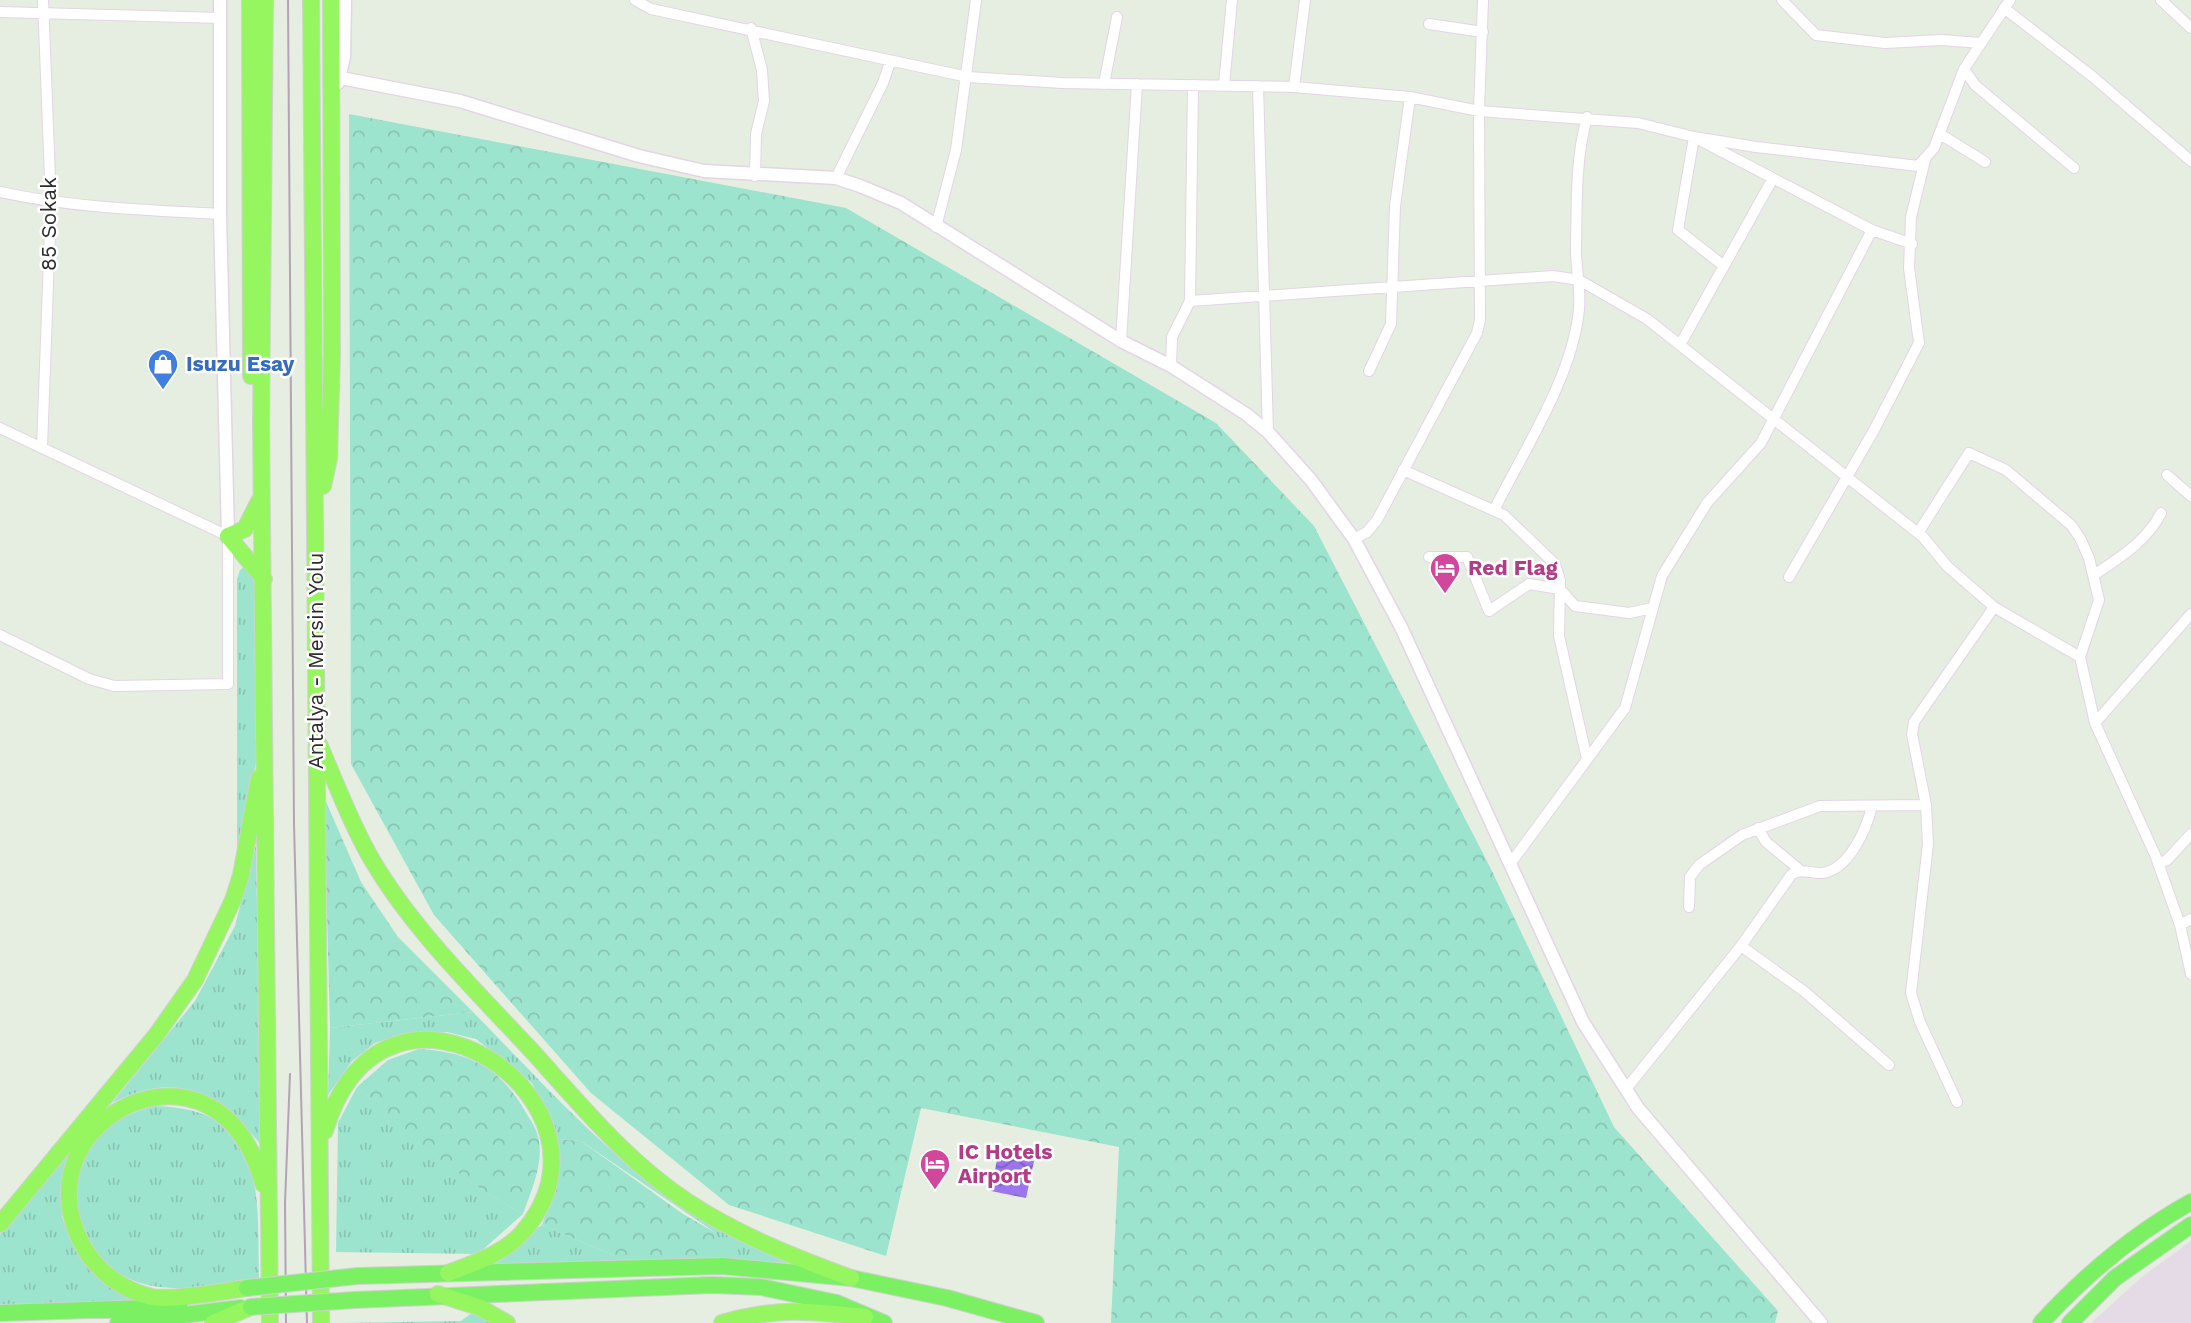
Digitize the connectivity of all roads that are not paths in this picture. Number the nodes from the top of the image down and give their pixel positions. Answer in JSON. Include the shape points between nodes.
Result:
{"nodes":[{"id":1,"x":43,"y":0,"type":"edge"},
{"id":2,"x":220,"y":0,"type":"edge"},
{"id":3,"x":250,"y":0,"type":"edge"},
{"id":4,"x":265,"y":0,"type":"edge"},
{"id":5,"x":311,"y":0,"type":"edge"},
{"id":6,"x":331,"y":0,"type":"edge"},
{"id":7,"x":345,"y":0,"type":"edge"},
{"id":8,"x":635,"y":0,"type":"edge"},
{"id":9,"x":976,"y":0,"type":"edge"},
{"id":10,"x":1232,"y":0,"type":"edge"},
{"id":11,"x":1305,"y":0,"type":"edge"},
{"id":12,"x":1483,"y":0,"type":"edge"},
{"id":13,"x":1782,"y":0,"type":"edge"},
{"id":14,"x":2161,"y":0,"type":"edge"},
{"id":15,"x":2007,"y":4,"type":"edge"},
{"id":16,"x":0,"y":12,"type":"edge"},
{"id":17,"x":43,"y":13,"type":"junction"},
{"id":18,"x":1117,"y":17,"type":"dead end"},
{"id":19,"x":221,"y":18,"type":"junction"},
{"id":20,"x":1429,"y":24,"type":"dead end"},
{"id":21,"x":2191,"y":27,"type":"edge"},
{"id":22,"x":751,"y":29,"type":"junction"},
{"id":23,"x":1483,"y":32,"type":"junction"},
{"id":24,"x":1980,"y":43,"type":"junction"},
{"id":25,"x":890,"y":62,"type":"junction"},
{"id":26,"x":1964,"y":69,"type":"junction"},
{"id":27,"x":968,"y":77,"type":"junction"},
{"id":28,"x":341,"y":78,"type":"junction"},
{"id":29,"x":1104,"y":84,"type":"junction"},
{"id":30,"x":1137,"y":84,"type":"junction"},
{"id":31,"x":1193,"y":85,"type":"junction"},
{"id":32,"x":1224,"y":85,"type":"junction"},
{"id":33,"x":1258,"y":86,"type":"junction"},
{"id":34,"x":1294,"y":87,"type":"junction"},
{"id":35,"x":1410,"y":97,"type":"junction"},
{"id":36,"x":330,"y":99,"type":"junction"},
{"id":37,"x":1479,"y":111,"type":"junction"},
{"id":38,"x":1587,"y":117,"type":"junction"},
{"id":39,"x":1940,"y":134,"type":"junction"},
{"id":40,"x":1694,"y":138,"type":"junction"},
{"id":41,"x":1926,"y":160,"type":"junction"},
{"id":42,"x":2191,"y":161,"type":"edge"},
{"id":43,"x":1985,"y":162,"type":"dead end"},
{"id":44,"x":2074,"y":168,"type":"dead end"},
{"id":45,"x":755,"y":176,"type":"junction"},
{"id":46,"x":836,"y":178,"type":"junction"},
{"id":47,"x":1772,"y":180,"type":"junction"},
{"id":48,"x":0,"y":191,"type":"edge"},
{"id":49,"x":51,"y":203,"type":"junction"},
{"id":50,"x":220,"y":214,"type":"junction"},
{"id":51,"x":936,"y":228,"type":"junction"},
{"id":52,"x":1872,"y":230,"type":"junction"},
{"id":53,"x":1912,"y":244,"type":"junction"},
{"id":54,"x":1724,"y":265,"type":"junction"},
{"id":55,"x":1579,"y":280,"type":"junction"},
{"id":56,"x":1478,"y":283,"type":"junction"},
{"id":57,"x":1394,"y":288,"type":"junction"},
{"id":58,"x":1265,"y":298,"type":"junction"},
{"id":59,"x":1190,"y":301,"type":"junction"},
{"id":60,"x":1121,"y":341,"type":"junction"},
{"id":61,"x":1681,"y":344,"type":"junction"},
{"id":62,"x":1171,"y":366,"type":"junction"},
{"id":63,"x":1369,"y":371,"type":"dead end"},
{"id":64,"x":1774,"y":419,"type":"junction"},
{"id":65,"x":261,"y":425,"type":"junction"},
{"id":66,"x":0,"y":428,"type":"edge"},
{"id":67,"x":1268,"y":432,"type":"junction"},
{"id":68,"x":42,"y":448,"type":"junction"},
{"id":69,"x":1403,"y":470,"type":"junction"},
{"id":70,"x":2166,"y":475,"type":"dead end"},
{"id":71,"x":1848,"y":477,"type":"junction"},
{"id":72,"x":262,"y":495,"type":"junction"},
{"id":73,"x":2191,"y":496,"type":"edge"},
{"id":74,"x":1494,"y":510,"type":"junction"},
{"id":75,"x":2161,"y":513,"type":"dead end"},
{"id":76,"x":317,"y":516,"type":"junction"},
{"id":77,"x":1918,"y":533,"type":"junction"},
{"id":78,"x":228,"y":536,"type":"junction"},
{"id":79,"x":1354,"y":539,"type":"junction"},
{"id":80,"x":1429,"y":557,"type":"dead end"},
{"id":81,"x":2094,"y":575,"type":"junction"},
{"id":82,"x":1790,"y":578,"type":"dead end"},
{"id":83,"x":264,"y":579,"type":"junction"},
{"id":84,"x":1560,"y":589,"type":"junction"},
{"id":85,"x":1994,"y":607,"type":"junction"},
{"id":86,"x":1653,"y":608,"type":"junction"},
{"id":87,"x":2191,"y":614,"type":"edge"},
{"id":88,"x":0,"y":635,"type":"edge"},
{"id":89,"x":2080,"y":657,"type":"junction"},
{"id":90,"x":2095,"y":723,"type":"junction"},
{"id":91,"x":266,"y":737,"type":"junction"},
{"id":92,"x":316,"y":737,"type":"junction"},
{"id":93,"x":1587,"y":760,"type":"junction"},
{"id":94,"x":1927,"y":805,"type":"junction"},
{"id":95,"x":1872,"y":806,"type":"junction"},
{"id":96,"x":1758,"y":828,"type":"junction"},
{"id":97,"x":2191,"y":834,"type":"edge"},
{"id":98,"x":1510,"y":864,"type":"junction"},
{"id":99,"x":2158,"y":864,"type":"junction"},
{"id":100,"x":1800,"y":870,"type":"junction"},
{"id":101,"x":1689,"y":908,"type":"dead end"},
{"id":102,"x":2191,"y":919,"type":"edge"},
{"id":103,"x":2180,"y":925,"type":"junction"},
{"id":104,"x":1741,"y":946,"type":"junction"},
{"id":105,"x":2191,"y":974,"type":"edge"},
{"id":106,"x":1889,"y":1065,"type":"dead end"},
{"id":107,"x":1626,"y":1089,"type":"junction"},
{"id":108,"x":1957,"y":1102,"type":"dead end"},
{"id":109,"x":321,"y":1147,"type":"junction"},
{"id":110,"x":2191,"y":1202,"type":"edge"},
{"id":111,"x":268,"y":1204,"type":"junction"},
{"id":112,"x":0,"y":1224,"type":"edge"},
{"id":113,"x":2191,"y":1225,"type":"edge"},
{"id":114,"x":448,"y":1273,"type":"junction"},
{"id":115,"x":850,"y":1278,"type":"junction"},
{"id":116,"x":247,"y":1288,"type":"junction"},
{"id":117,"x":438,"y":1294,"type":"junction"},
{"id":118,"x":251,"y":1307,"type":"junction"},
{"id":119,"x":0,"y":1313,"type":"edge"},
{"id":120,"x":865,"y":1317,"type":"junction"},
{"id":121,"x":1027,"y":1321,"type":"edge"},
{"id":122,"x":118,"y":1323,"type":"edge"},
{"id":123,"x":213,"y":1323,"type":"edge"},
{"id":124,"x":270,"y":1323,"type":"edge"},
{"id":125,"x":321,"y":1323,"type":"edge"},
{"id":126,"x":507,"y":1323,"type":"edge"},
{"id":127,"x":722,"y":1323,"type":"edge"},
{"id":128,"x":884,"y":1323,"type":"edge"},
{"id":129,"x":1821,"y":1323,"type":"edge"},
{"id":130,"x":2041,"y":1323,"type":"edge"},
{"id":131,"x":2070,"y":1323,"type":"edge"}],
"edges":[{"from":1,"to":17,"type":"street","name":"85 Sokak"},
{"from":2,"to":19,"type":"street"},
{"from":3,"to":65,"type":"highway","via":[[251,383]]},
{"from":4,"to":65,"type":"highway"},
{"from":5,"to":76,"type":"highway","name":"Antalya - Mersin Yolu"},
{"from":6,"to":36,"type":"highway"},
{"from":7,"to":28,"type":"street"},
{"from":8,"to":22,"type":"street","via":[[651,9]]},
{"from":9,"to":27,"type":"street"},
{"from":10,"to":32,"type":"street"},
{"from":11,"to":34,"type":"street"},
{"from":12,"to":23,"type":"street"},
{"from":13,"to":24,"type":"street","via":[[1816,35],[1885,43]]},
{"from":14,"to":21,"type":"street"},
{"from":15,"to":24,"type":"street"},
{"from":15,"to":42,"type":"street"},
{"from":16,"to":17,"type":"street"},
{"from":17,"to":19,"type":"street"},
{"from":17,"to":49,"type":"street","name":"85 Sokak"},
{"from":18,"to":29,"type":"street"},
{"from":19,"to":50,"type":"street"},
{"from":20,"to":23,"type":"street"},
{"from":22,"to":25,"type":"street"},
{"from":22,"to":45,"type":"street","via":[[762,70],[764,102]]},
{"from":23,"to":37,"type":"street"},
{"from":24,"to":26,"type":"street"},
{"from":25,"to":27,"type":"street"},
{"from":25,"to":46,"type":"street"},
{"from":26,"to":39,"type":"street"},
{"from":26,"to":44,"type":"street","via":[[1975,85]]},
{"from":27,"to":29,"type":"street"},
{"from":27,"to":51,"type":"street"},
{"from":28,"to":36,"type":"street"},
{"from":28,"to":45,"type":"street","via":[[460,101],[639,156],[704,171]]},
{"from":29,"to":30,"type":"street"},
{"from":30,"to":31,"type":"street"},
{"from":30,"to":60,"type":"street"},
{"from":31,"to":32,"type":"street"},
{"from":31,"to":59,"type":"street"},
{"from":32,"to":33,"type":"street"},
{"from":33,"to":34,"type":"street"},
{"from":33,"to":58,"type":"street"},
{"from":34,"to":35,"type":"street"},
{"from":35,"to":37,"type":"street"},
{"from":35,"to":57,"type":"street","via":[[1395,206]]},
{"from":36,"to":76,"type":"highway","via":[[329,459]]},
{"from":37,"to":38,"type":"street"},
{"from":37,"to":56,"type":"street"},
{"from":38,"to":40,"type":"street","via":[[1638,123]]},
{"from":38,"to":55,"type":"street","via":[[1576,184]]},
{"from":39,"to":41,"type":"street"},
{"from":39,"to":43,"type":"street"},
{"from":40,"to":41,"type":"street","via":[[1918,166]]},
{"from":40,"to":47,"type":"street"},
{"from":40,"to":54,"type":"street","via":[[1678,230]]},
{"from":41,"to":53,"type":"street","via":[[1913,201]]},
{"from":45,"to":46,"type":"street"},
{"from":46,"to":51,"type":"street","via":[[901,203]]},
{"from":47,"to":52,"type":"street"},
{"from":47,"to":54,"type":"street"},
{"from":48,"to":49,"type":"street"},
{"from":49,"to":50,"type":"street"},
{"from":49,"to":68,"type":"street","name":"85 Sokak"},
{"from":50,"to":78,"type":"street"},
{"from":51,"to":60,"type":"street"},
{"from":52,"to":53,"type":"street"},
{"from":52,"to":64,"type":"street"},
{"from":53,"to":71,"type":"street","via":[[1909,268],[1919,343]]},
{"from":54,"to":61,"type":"street"},
{"from":55,"to":56,"type":"street","via":[[1553,276]]},
{"from":55,"to":61,"type":"street"},
{"from":55,"to":74,"type":"street","via":[[1573,342],[1555,389]]},
{"from":56,"to":57,"type":"street"},
{"from":56,"to":69,"type":"street","via":[[1476,333]]},
{"from":57,"to":58,"type":"street"},
{"from":57,"to":63,"type":"street","via":[[1391,324]]},
{"from":58,"to":59,"type":"street"},
{"from":58,"to":67,"type":"street"},
{"from":59,"to":62,"type":"street","via":[[1172,337]]},
{"from":60,"to":62,"type":"street"},
{"from":61,"to":64,"type":"street"},
{"from":62,"to":67,"type":"street"},
{"from":64,"to":71,"type":"street"},
{"from":64,"to":86,"type":"street","via":[[1761,443],[1707,503],[1662,576]]},
{"from":65,"to":72,"type":"highway"},
{"from":66,"to":68,"type":"street"},
{"from":67,"to":79,"type":"street"},
{"from":68,"to":78,"type":"street"},
{"from":69,"to":74,"type":"street"},
{"from":69,"to":79,"type":"street","via":[[1377,520]]},
{"from":70,"to":73,"type":"street"},
{"from":71,"to":77,"type":"street"},
{"from":71,"to":82,"type":"street"},
{"from":72,"to":78,"type":"highway","via":[[245,529]]},
{"from":72,"to":83,"type":"highway"},
{"from":74,"to":84,"type":"street","via":[[1555,564]]},
{"from":75,"to":81,"type":"street","via":[[2135,545]]},
{"from":76,"to":92,"type":"highway","name":"Antalya - Mersin Yolu"},
{"from":77,"to":81,"type":"street","via":[[1969,453],[2006,470],[2071,525]]},
{"from":77,"to":85,"type":"street","via":[[1948,568]]},
{"from":78,"to":83,"type":"highway"},
{"from":78,"to":88,"type":"street","via":[[228,684],[114,686],[89,679]]},
{"from":79,"to":98,"type":"street","via":[[1401,627]]},
{"from":80,"to":84,"type":"street","via":[[1467,557],[1489,611],[1529,584]]},
{"from":81,"to":89,"type":"street","via":[[2097,613]]},
{"from":83,"to":91,"type":"highway"},
{"from":84,"to":86,"type":"street","via":[[1575,606],[1629,613]]},
{"from":84,"to":93,"type":"street","via":[[1559,636]]},
{"from":85,"to":89,"type":"street"},
{"from":85,"to":94,"type":"street","via":[[1914,722],[1912,734]]},
{"from":86,"to":93,"type":"street","via":[[1625,708]]},
{"from":87,"to":90,"type":"street"},
{"from":89,"to":90,"type":"street"},
{"from":90,"to":99,"type":"street"},
{"from":91,"to":111,"type":"highway"},
{"from":91,"to":112,"type":"highway","via":[[241,875],[195,981],[157,1034]]},
{"from":92,"to":109,"type":"highway","name":"Antalya - Mersin Yolu"},
{"from":92,"to":115,"type":"highway","via":[[371,858],[400,904],[642,1167],[687,1202],[732,1228]]},
{"from":93,"to":98,"type":"street"},
{"from":94,"to":95,"type":"street"},
{"from":94,"to":108,"type":"street","via":[[1924,893],[1910,993]]},
{"from":95,"to":96,"type":"street","via":[[1820,806]]},
{"from":95,"to":100,"type":"street","via":[[1868,822],[1840,865],[1822,873]]},
{"from":96,"to":100,"type":"street","via":[[1766,842]]},
{"from":96,"to":101,"type":"street","via":[[1699,865],[1688,885]]},
{"from":97,"to":99,"type":"street"},
{"from":98,"to":107,"type":"street","via":[[1583,1022]]},
{"from":99,"to":103,"type":"street"},
{"from":100,"to":104,"type":"street","via":[[1791,875]]},
{"from":102,"to":103,"type":"street"},
{"from":103,"to":105,"type":"street"},
{"from":104,"to":106,"type":"street","via":[[1805,992]]},
{"from":104,"to":107,"type":"street"},
{"from":107,"to":129,"type":"street","via":[[1721,1209]]},
{"from":109,"to":114,"type":"highway","via":[[332,1108],[346,1086],[368,1059],[396,1043],[433,1038],[466,1045],[515,1076],[545,1123],[552,1151],[549,1187],[521,1234],[491,1256]]},
{"from":109,"to":125,"type":"highway","name":"Antalya - Mersin Yolu"},
{"from":110,"to":130,"type":"main road","via":[[2103,1264]]},
{"from":111,"to":116,"type":"highway","via":[[246,1139],[209,1106],[177,1096],[145,1098],[109,1116],[95,1128],[75,1163],[70,1202],[77,1235],[96,1265],[120,1285],[155,1298]]},
{"from":111,"to":124,"type":"highway"},
{"from":113,"to":131,"type":"main road","via":[[2115,1278]]},
{"from":114,"to":115,"type":"main road","via":[[722,1266]]},
{"from":114,"to":116,"type":"main road","bridge":true,"via":[[357,1276]]},
{"from":115,"to":121,"type":"main road"},
{"from":116,"to":119,"type":"main road","via":[[149,1308]]},
{"from":117,"to":118,"type":"main road","bridge":true},
{"from":117,"to":120,"type":"main road","via":[[712,1284],[761,1287],[837,1303]]},
{"from":117,"to":126,"type":"highway","via":[[481,1308]]},
{"from":118,"to":122,"type":"main road"},
{"from":118,"to":123,"type":"highway"},
{"from":120,"to":127,"type":"highway","via":[[761,1312]]},
{"from":120,"to":128,"type":"main road"}]}
